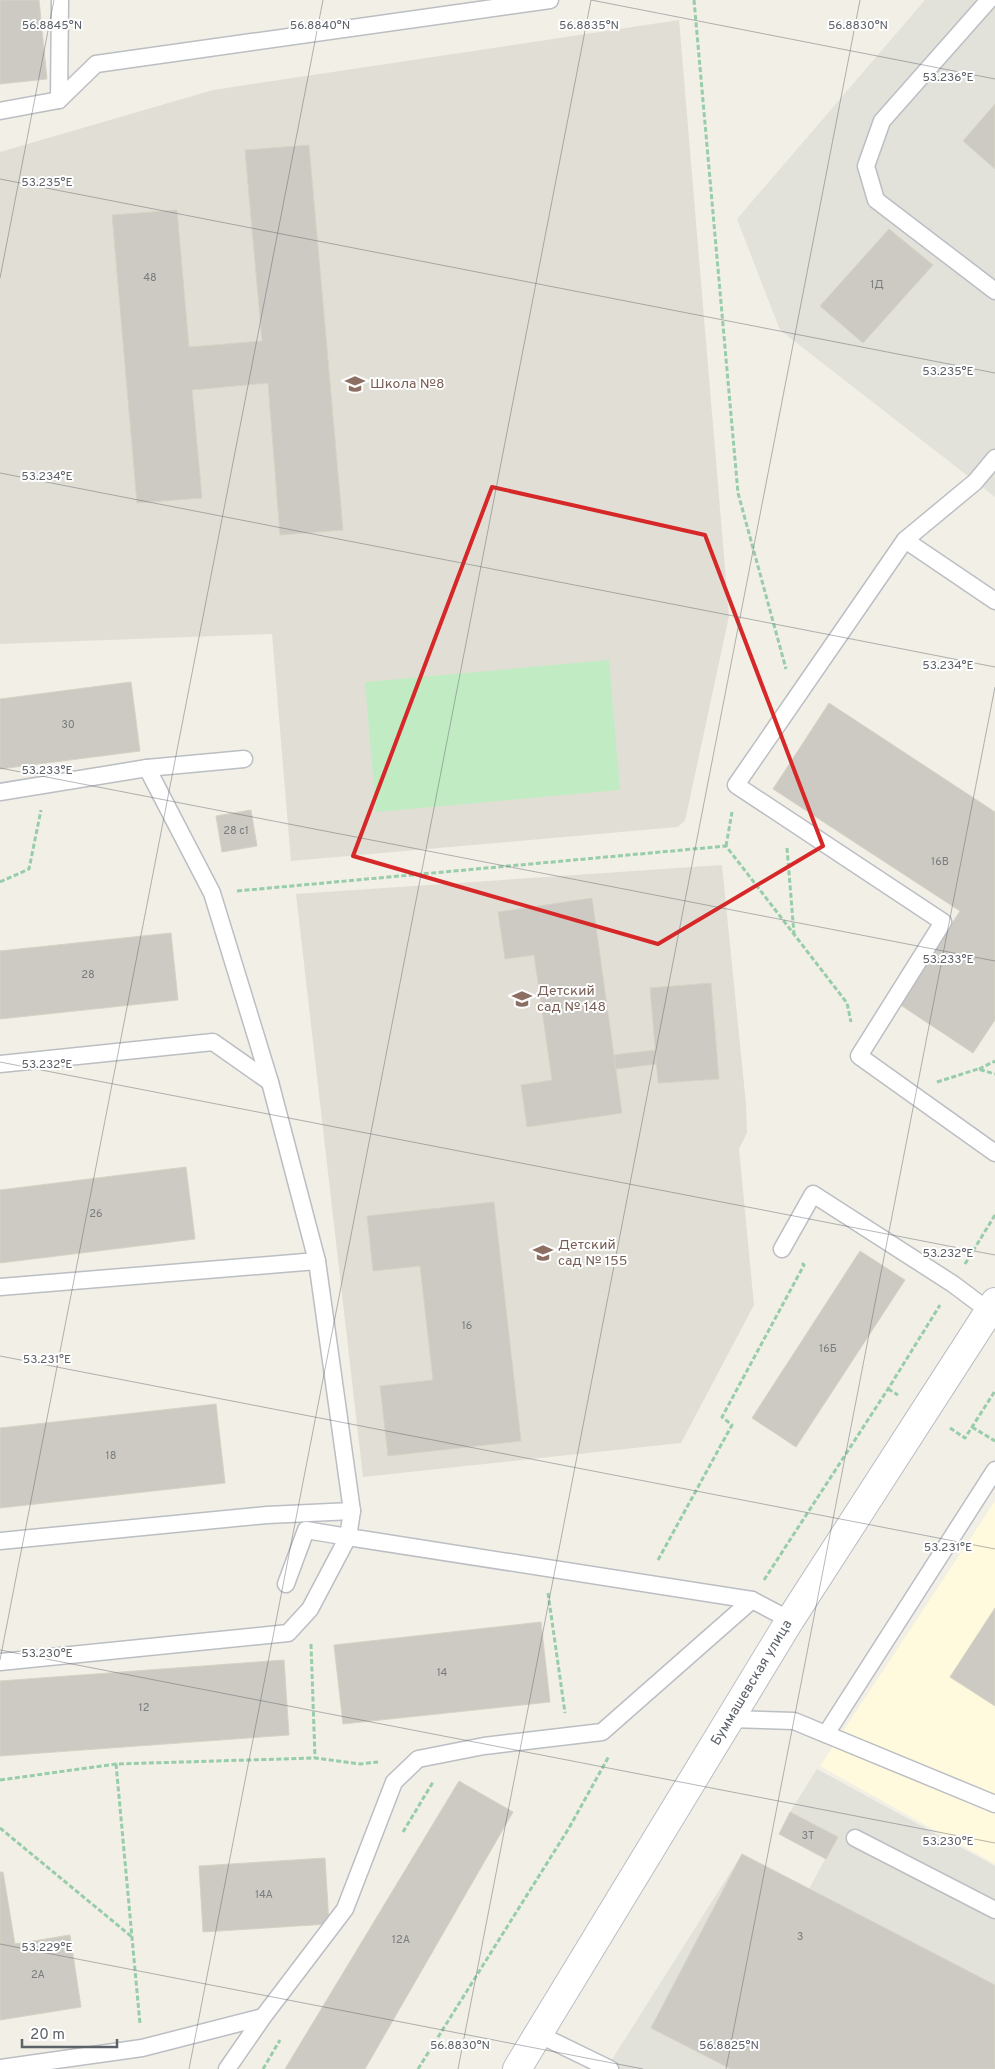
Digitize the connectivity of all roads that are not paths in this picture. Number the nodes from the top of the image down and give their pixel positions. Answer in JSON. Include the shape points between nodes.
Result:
{"nodes":[{"id":1,"x":60,"y":0,"type":"edge"},
{"id":2,"x":550,"y":0,"type":"edge"},
{"id":3,"x":989,"y":0,"type":"edge"},
{"id":4,"x":59,"y":100,"type":"junction"},
{"id":5,"x":0,"y":111,"type":"edge"},
{"id":6,"x":995,"y":291,"type":"edge"},
{"id":7,"x":995,"y":458,"type":"edge"},
{"id":8,"x":905,"y":540,"type":"junction"},
{"id":9,"x":995,"y":601,"type":"edge"},
{"id":10,"x":244,"y":759,"type":"dead end"},
{"id":11,"x":147,"y":768,"type":"junction"},
{"id":12,"x":0,"y":792,"type":"edge"},
{"id":13,"x":0,"y":1064,"type":"edge"},
{"id":14,"x":270,"y":1082,"type":"junction"},
{"id":15,"x":995,"y":1153,"type":"edge"},
{"id":16,"x":782,"y":1249,"type":"road end"},
{"id":17,"x":317,"y":1261,"type":"junction"},
{"id":18,"x":0,"y":1287,"type":"edge"},
{"id":19,"x":992,"y":1307,"type":"edge"},
{"id":20,"x":995,"y":1470,"type":"edge"},
{"id":21,"x":352,"y":1511,"type":"junction"},
{"id":22,"x":348,"y":1538,"type":"junction"},
{"id":23,"x":0,"y":1541,"type":"edge"},
{"id":24,"x":286,"y":1584,"type":"dead end"},
{"id":25,"x":752,"y":1600,"type":"junction"},
{"id":26,"x":790,"y":1620,"type":"junction"},
{"id":27,"x":0,"y":1662,"type":"edge"},
{"id":28,"x":729,"y":1719,"type":"junction"},
{"id":29,"x":826,"y":1734,"type":"junction"},
{"id":30,"x":995,"y":1804,"type":"edge"},
{"id":31,"x":855,"y":1838,"type":"dead end"},
{"id":32,"x":995,"y":1910,"type":"edge"},
{"id":33,"x":263,"y":2017,"type":"junction"},
{"id":34,"x":538,"y":2034,"type":"junction"},
{"id":35,"x":0,"y":2068,"type":"edge"},
{"id":36,"x":227,"y":2069,"type":"edge"},
{"id":37,"x":517,"y":2069,"type":"edge"},
{"id":38,"x":610,"y":2069,"type":"edge"}],
"edges":[{"from":1,"to":4,"type":"lane"},
{"from":2,"to":4,"type":"lane","via":[[96,64]]},
{"from":3,"to":6,"type":"lane","via":[[882,121],[866,166],[876,200]]},
{"from":4,"to":5,"type":"lane"},
{"from":7,"to":8,"type":"lane","via":[[975,482]]},
{"from":8,"to":9,"type":"lane"},
{"from":8,"to":15,"type":"lane","via":[[736,785],[943,922],[859,1056]]},
{"from":10,"to":11,"type":"lane"},
{"from":11,"to":12,"type":"lane"},
{"from":11,"to":14,"type":"lane","via":[[212,893]]},
{"from":13,"to":14,"type":"lane","via":[[213,1042]]},
{"from":14,"to":17,"type":"lane"},
{"from":16,"to":19,"type":"lane","via":[[813,1194]]},
{"from":17,"to":18,"type":"lane"},
{"from":17,"to":21,"type":"lane"},
{"from":19,"to":26,"type":"street","name":"Буммашевская улица"},
{"from":20,"to":29,"type":"lane"},
{"from":21,"to":22,"type":"lane"},
{"from":21,"to":23,"type":"lane","via":[[267,1515]]},
{"from":22,"to":24,"type":"lane","via":[[306,1530]]},
{"from":22,"to":25,"type":"lane"},
{"from":22,"to":27,"type":"lane","via":[[310,1609],[288,1633]]},
{"from":25,"to":26,"type":"lane"},
{"from":25,"to":33,"type":"lane","via":[[602,1732],[484,1746],[418,1759],[394,1782],[345,1909]]},
{"from":26,"to":28,"type":"street","name":"Буммашевская улица"},
{"from":28,"to":29,"type":"lane","via":[[794,1721]]},
{"from":28,"to":34,"type":"street","name":"Буммашевская улица"},
{"from":29,"to":30,"type":"lane"},
{"from":31,"to":32,"type":"lane"},
{"from":33,"to":35,"type":"lane","via":[[142,2048]]},
{"from":33,"to":36,"type":"lane"},
{"from":34,"to":37,"type":"street","name":"Буммашевская улица"},
{"from":34,"to":38,"type":"lane"}]}
